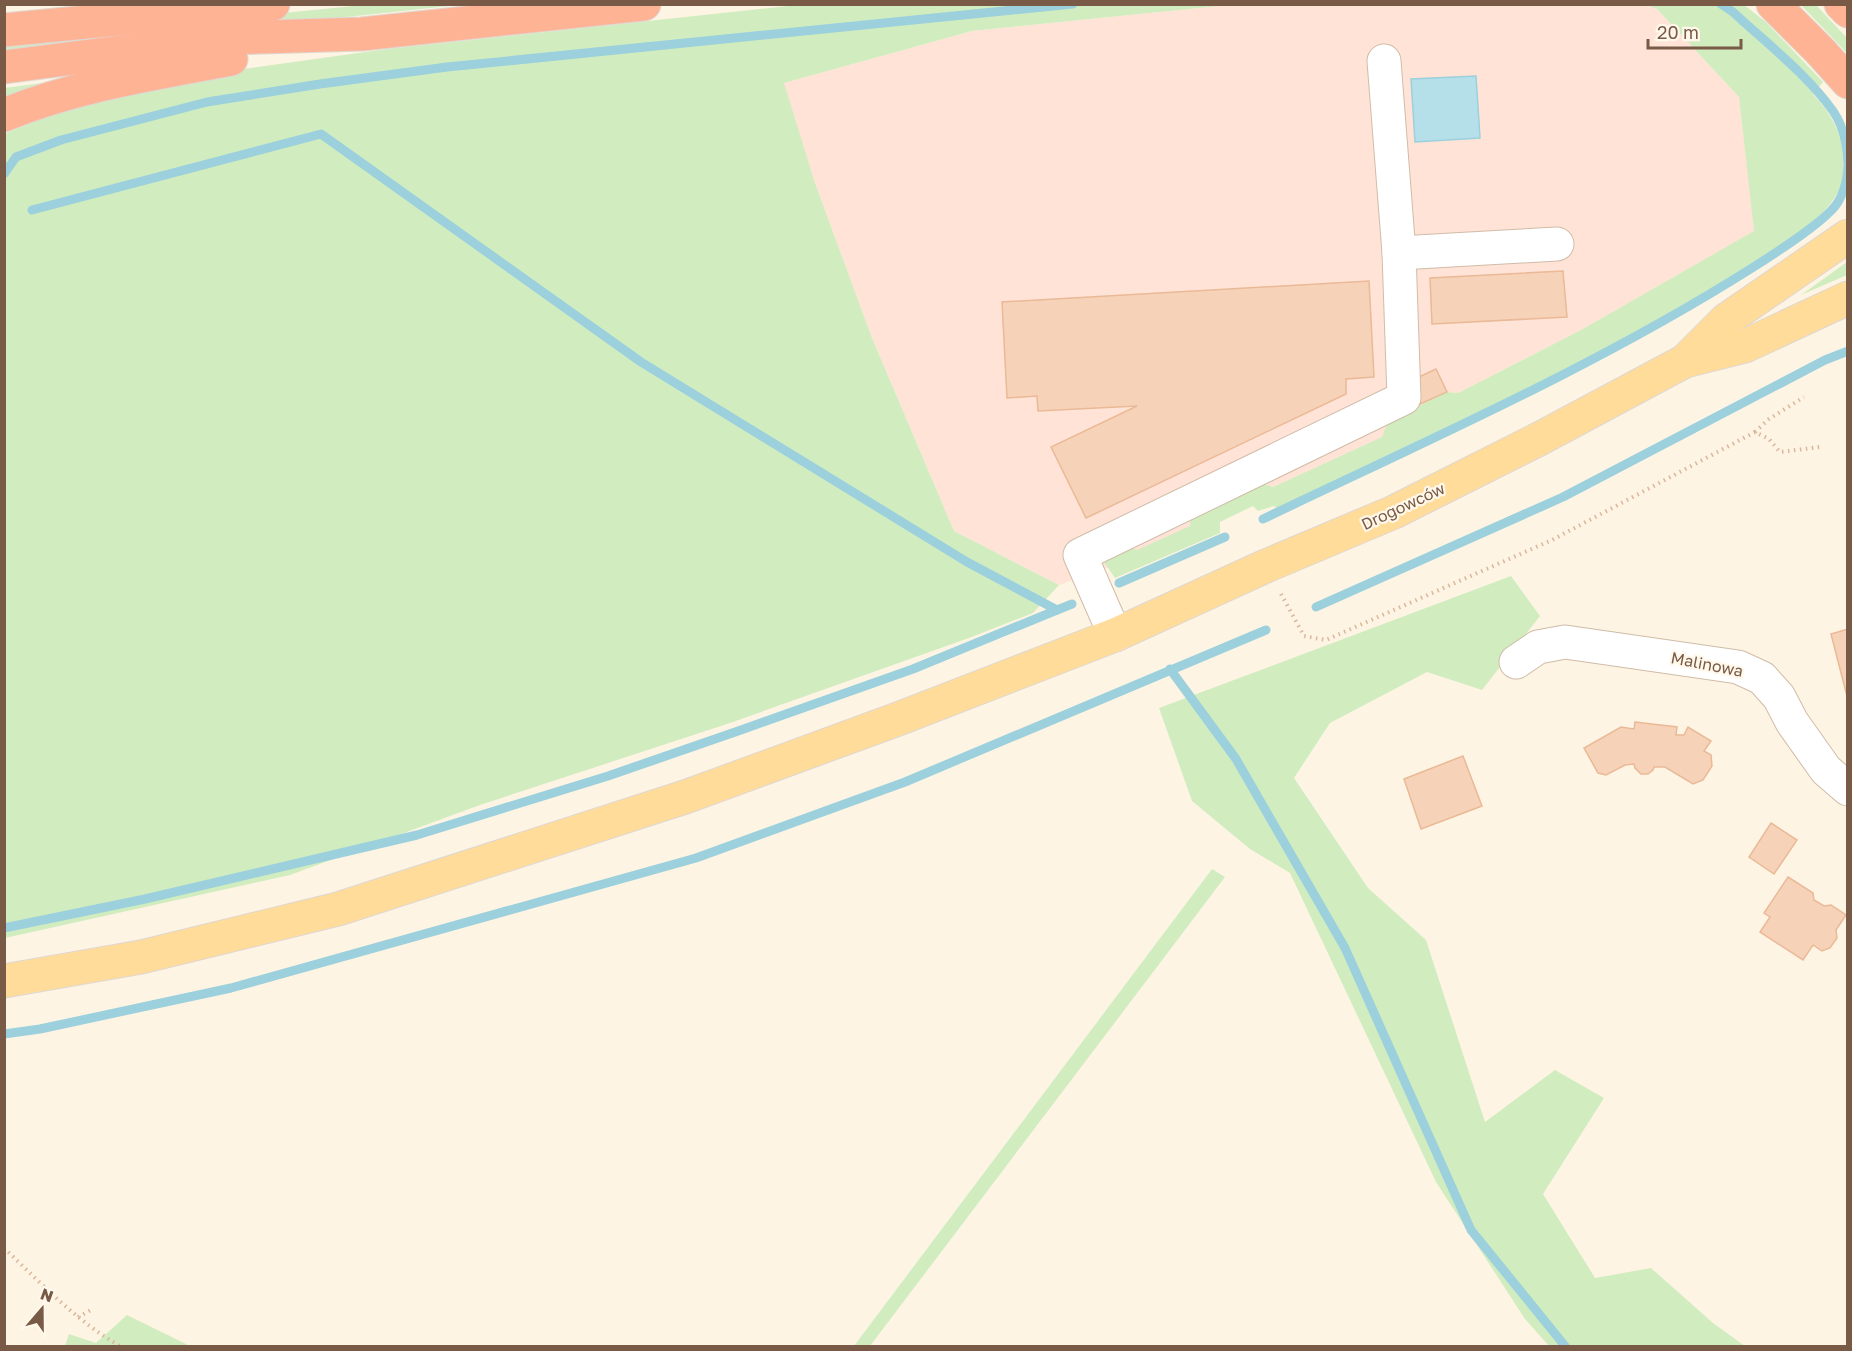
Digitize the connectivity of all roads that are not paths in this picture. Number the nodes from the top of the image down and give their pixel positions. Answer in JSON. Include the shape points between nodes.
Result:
{"nodes":[{"id":1,"x":273,"y":4,"type":"edge"},
{"id":2,"x":644,"y":4,"type":"edge"},
{"id":3,"x":1773,"y":4,"type":"edge"},
{"id":4,"x":1841,"y":4,"type":"edge"},
{"id":5,"x":1848,"y":11,"type":"edge"},
{"id":6,"x":4,"y":30,"type":"edge"},
{"id":7,"x":362,"y":34,"type":"junction"},
{"id":8,"x":1384,"y":61,"type":"dead end"},
{"id":9,"x":4,"y":67,"type":"edge"},
{"id":10,"x":1848,"y":82,"type":"edge"},
{"id":11,"x":4,"y":115,"type":"edge"},
{"id":12,"x":1848,"y":236,"type":"edge"},
{"id":13,"x":1557,"y":244,"type":"dead end"},
{"id":14,"x":1399,"y":253,"type":"junction"},
{"id":15,"x":1848,"y":298,"type":"edge"},
{"id":16,"x":1685,"y":362,"type":"junction"},
{"id":17,"x":1115,"y":635,"type":"junction"},
{"id":18,"x":1516,"y":663,"type":"dead end"},
{"id":19,"x":1848,"y":789,"type":"edge"},
{"id":20,"x":4,"y":981,"type":"edge"}],
"edges":[{"from":1,"to":6,"type":"highway"},
{"from":2,"to":7,"type":"highway"},
{"from":3,"to":10,"type":"highway"},
{"from":4,"to":5,"type":"highway"},
{"from":7,"to":9,"type":"highway","via":[[229,38]]},
{"from":7,"to":11,"type":"highway","via":[[89,86]]},
{"from":8,"to":14,"type":"lane"},
{"from":12,"to":16,"type":"main road","name":"Drogowców","via":[[1726,320]]},
{"from":13,"to":14,"type":"lane"},
{"from":14,"to":17,"type":"lane","via":[[1404,398],[1080,555]]},
{"from":15,"to":16,"type":"main road","name":"Drogowców","via":[[1745,346]]},
{"from":16,"to":17,"type":"main road","name":"Drogowców","via":[[1394,512]]},
{"from":17,"to":20,"type":"main road","name":"Drogowców","via":[[685,797],[338,909],[141,957]]},
{"from":18,"to":19,"type":"lane","name":"Malinowa","via":[[1538,648],[1565,642],[1738,667],[1762,678],[1779,697],[1826,770]]}]}
